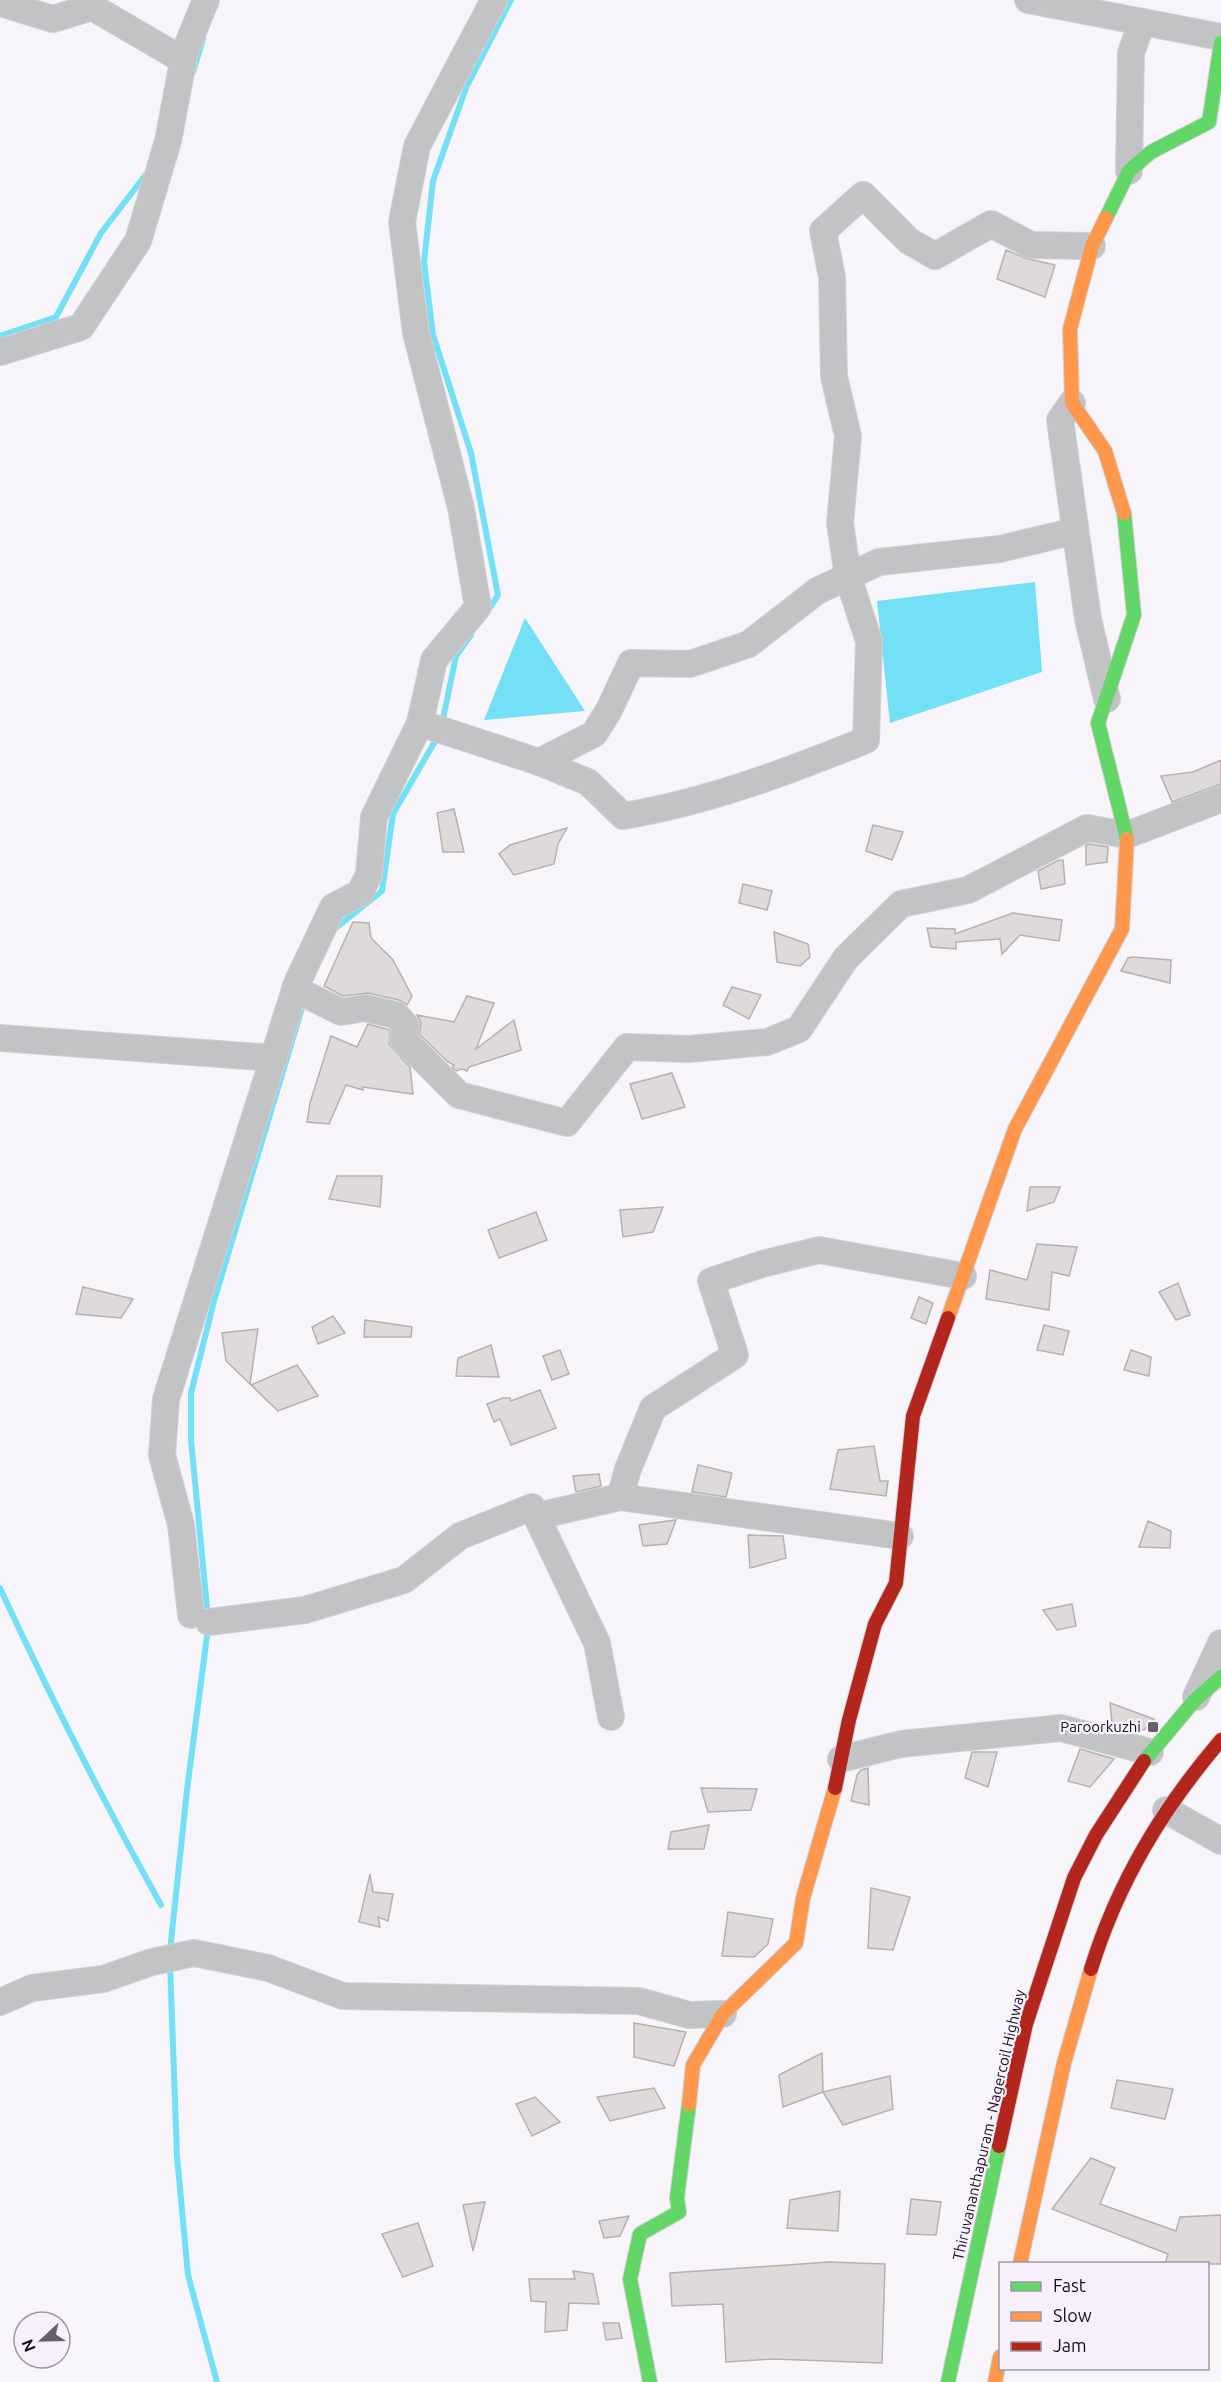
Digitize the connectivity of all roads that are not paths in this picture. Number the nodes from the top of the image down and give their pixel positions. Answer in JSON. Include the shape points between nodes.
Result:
{"nodes":[{"id":1,"x":206,"y":0,"type":"edge"},
{"id":2,"x":494,"y":0,"type":"edge"},
{"id":3,"x":1028,"y":0,"type":"edge"},
{"id":4,"x":0,"y":3,"type":"edge"},
{"id":5,"x":78,"y":5,"type":"edge"},
{"id":6,"x":1142,"y":22,"type":"junction"},
{"id":7,"x":1221,"y":37,"type":"edge"},
{"id":8,"x":1221,"y":43,"type":"edge"},
{"id":9,"x":183,"y":60,"type":"junction"},
{"id":10,"x":1129,"y":171,"type":"junction"},
{"id":11,"x":1092,"y":246,"type":"junction"},
{"id":12,"x":0,"y":352,"type":"edge"},
{"id":13,"x":1072,"y":403,"type":"junction"},
{"id":14,"x":1075,"y":531,"type":"junction"},
{"id":15,"x":848,"y":577,"type":"junction"},
{"id":16,"x":1107,"y":699,"type":"junction"},
{"id":17,"x":420,"y":723,"type":"junction"},
{"id":18,"x":539,"y":762,"type":"junction"},
{"id":19,"x":1221,"y":799,"type":"edge"},
{"id":20,"x":1127,"y":835,"type":"junction"},
{"id":21,"x":295,"y":989,"type":"junction"},
{"id":22,"x":0,"y":1038,"type":"edge"},
{"id":23,"x":274,"y":1058,"type":"junction"},
{"id":24,"x":963,"y":1276,"type":"junction"},
{"id":25,"x":620,"y":1497,"type":"junction"},
{"id":26,"x":538,"y":1516,"type":"junction"},
{"id":27,"x":900,"y":1536,"type":"junction"},
{"id":28,"x":1221,"y":1643,"type":"edge"},
{"id":29,"x":1221,"y":1677,"type":"edge"},
{"id":30,"x":1194,"y":1701,"type":"junction"},
{"id":31,"x":611,"y":1717,"type":"dead end"},
{"id":32,"x":1221,"y":1740,"type":"edge"},
{"id":33,"x":1150,"y":1752,"type":"junction"},
{"id":34,"x":841,"y":1760,"type":"junction"},
{"id":35,"x":1166,"y":1810,"type":"junction"},
{"id":36,"x":1221,"y":1841,"type":"edge"},
{"id":37,"x":0,"y":2002,"type":"edge"},
{"id":38,"x":723,"y":2014,"type":"junction"},
{"id":39,"x":1020,"y":2262,"type":"edge"},
{"id":40,"x":999,"y":2361,"type":"edge"},
{"id":41,"x":650,"y":2382,"type":"edge"},
{"id":42,"x":948,"y":2382,"type":"edge"},
{"id":43,"x":995,"y":2382,"type":"edge"}],
"edges":[{"from":1,"to":9,"type":"street"},
{"from":2,"to":17,"type":"street","via":[[417,146],[402,222],[416,333],[461,508],[478,608],[434,660]]},
{"from":3,"to":6,"type":"street"},
{"from":4,"to":5,"type":"street","via":[[53,20]]},
{"from":5,"to":9,"type":"street","via":[[92,7]]},
{"from":6,"to":7,"type":"street"},
{"from":6,"to":10,"type":"street","via":[[1131,53]]},
{"from":8,"to":10,"type":"street","via":[[1209,122],[1151,152]]},
{"from":9,"to":12,"type":"street","via":[[168,141],[138,241],[81,327]]},
{"from":10,"to":11,"type":"street"},
{"from":11,"to":13,"type":"street","via":[[1070,328]]},
{"from":11,"to":15,"type":"street","via":[[1031,245],[991,224],[935,256],[909,241],[863,195],[823,231],[832,277],[834,377],[848,436],[840,523]]},
{"from":13,"to":14,"type":"street","via":[[1060,420]]},
{"from":13,"to":16,"type":"street","via":[[1105,451],[1126,519],[1134,615]]},
{"from":14,"to":15,"type":"street","via":[[1000,549],[879,562]]},
{"from":14,"to":16,"type":"street","via":[[1088,620]]},
{"from":15,"to":18,"type":"street","via":[[817,591],[749,644],[690,664],[631,663],[594,734]]},
{"from":15,"to":18,"type":"street","via":[[869,641],[866,740],[794,769],[672,808],[623,816],[588,782]]},
{"from":16,"to":20,"type":"street","via":[[1098,723]]},
{"from":17,"to":18,"type":"street"},
{"from":17,"to":21,"type":"street","via":[[374,817],[369,874],[360,893],[333,907]]},
{"from":19,"to":20,"type":"street"},
{"from":20,"to":21,"type":"street","via":[[1087,828],[968,890],[901,904],[846,958],[799,1029],[768,1042],[689,1049],[627,1047],[567,1123],[459,1095],[403,1040],[406,1026],[396,1015],[365,1008],[341,1012]]},
{"from":20,"to":24,"type":"street","via":[[1122,929],[1015,1129]]},
{"from":21,"to":23,"type":"street"},
{"from":22,"to":23,"type":"street"},
{"from":23,"to":26,"type":"street","via":[[166,1400],[162,1455],[200,1618],[305,1611],[404,1580],[460,1536],[532,1507]]},
{"from":24,"to":25,"type":"street","via":[[819,1250],[711,1281],[735,1355],[653,1408]]},
{"from":24,"to":27,"type":"street","via":[[913,1416]]},
{"from":25,"to":26,"type":"street"},
{"from":25,"to":27,"type":"street"},
{"from":26,"to":31,"type":"street","via":[[597,1643]]},
{"from":27,"to":34,"type":"street","via":[[896,1583],[875,1624]]},
{"from":28,"to":30,"type":"street"},
{"from":29,"to":30,"type":"street","name":"Thiruvananthapuram - Nagercoil Highway"},
{"from":30,"to":33,"type":"street","name":"Thiruvananthapuram - Nagercoil Highway"},
{"from":32,"to":35,"type":"street"},
{"from":33,"to":34,"type":"street","via":[[1061,1728],[901,1744]]},
{"from":33,"to":42,"type":"street","name":"Thiruvananthapuram - Nagercoil Highway","via":[[1096,1835],[1058,1921],[1026,2024]]},
{"from":34,"to":38,"type":"street","via":[[803,1898],[796,1942]]},
{"from":35,"to":36,"type":"street"},
{"from":35,"to":39,"type":"street","via":[[1131,1868],[1105,1929],[1070,2038]]},
{"from":37,"to":38,"type":"street","via":[[32,1988],[103,1979],[194,1953],[268,1968],[343,1996],[639,2001],[689,2015]]},
{"from":38,"to":41,"type":"street","via":[[693,2065],[677,2198],[679,2212],[640,2234],[630,2279]]},
{"from":40,"to":43,"type":"street"}]}
